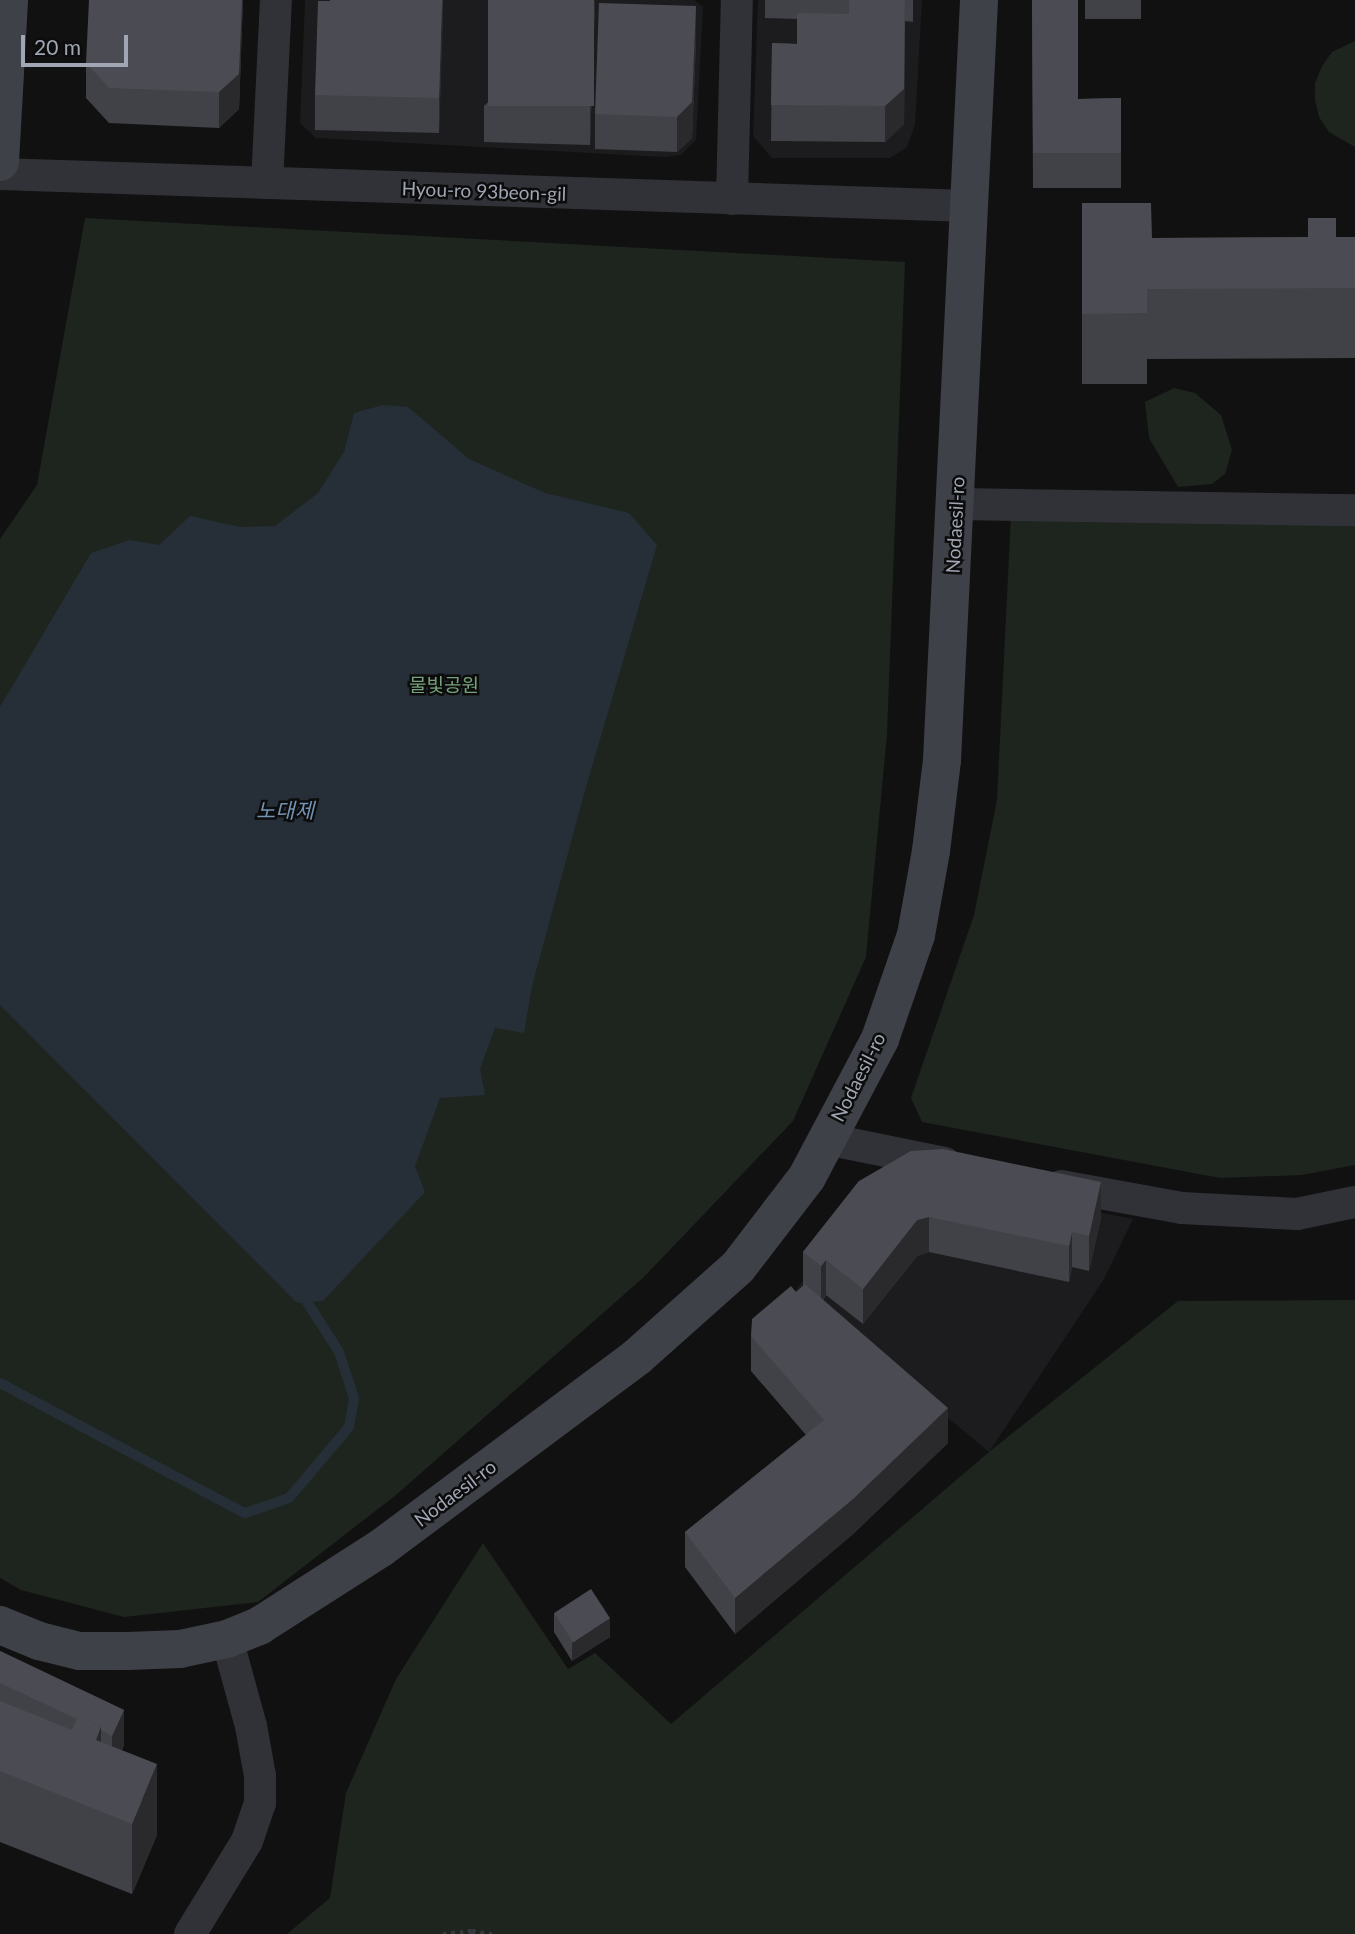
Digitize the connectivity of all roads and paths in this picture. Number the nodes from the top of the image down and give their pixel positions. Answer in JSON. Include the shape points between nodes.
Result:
{"nodes":[{"id":1,"x":9,"y":0,"type":"edge"},
{"id":2,"x":276,"y":0,"type":"edge"},
{"id":3,"x":737,"y":0,"type":"edge"},
{"id":4,"x":979,"y":0,"type":"edge"},
{"id":5,"x":0,"y":162,"type":"edge"},
{"id":6,"x":0,"y":174,"type":"edge"},
{"id":7,"x":267,"y":183,"type":"junction"},
{"id":8,"x":732,"y":199,"type":"junction"},
{"id":9,"x":969,"y":206,"type":"junction"},
{"id":10,"x":957,"y":504,"type":"junction"},
{"id":11,"x":1355,"y":510,"type":"edge"},
{"id":12,"x":826,"y":1139,"type":"junction"},
{"id":13,"x":971,"y":1168,"type":"edge"},
{"id":14,"x":1037,"y":1181,"type":"edge"},
{"id":15,"x":1355,"y":1202,"type":"edge"},
{"id":16,"x":0,"y":1625,"type":"edge"},
{"id":17,"x":227,"y":1639,"type":"junction"},
{"id":18,"x":190,"y":1934,"type":"edge"},
{"id":19,"x":443,"y":1934,"type":"edge"},
{"id":20,"x":492,"y":1934,"type":"edge"}],
"edges":[{"from":1,"to":5,"type":"main road"},
{"from":2,"to":7,"type":"street"},
{"from":3,"to":8,"type":"street"},
{"from":4,"to":9,"type":"main road","name":"Nodaesil-ro"},
{"from":6,"to":7,"type":"street","name":"Hyou-ro 93beon-gil"},
{"from":7,"to":8,"type":"street","name":"Hyou-ro 93beon-gil"},
{"from":8,"to":9,"type":"street","name":"Hyou-ro 93beon-gil"},
{"from":9,"to":10,"type":"main road","name":"Nodaesil-ro"},
{"from":10,"to":11,"type":"street"},
{"from":10,"to":12,"type":"main road","name":"Nodaesil-ro","via":[[942,761],[916,935],[880,1039]]},
{"from":12,"to":13,"type":"street"},
{"from":12,"to":17,"type":"main road","name":"Nodaesil-ro","via":[[807,1178],[738,1267],[637,1357],[381,1548],[299,1603]]},
{"from":14,"to":15,"type":"street","via":[[1182,1208],[1297,1214]]},
{"from":16,"to":17,"type":"main road","name":"Nodaesil-ro","via":[[79,1651],[180,1649]]},
{"from":17,"to":18,"type":"street","via":[[251,1726],[260,1803],[247,1841]]},
{"from":19,"to":20,"type":"path"}]}
